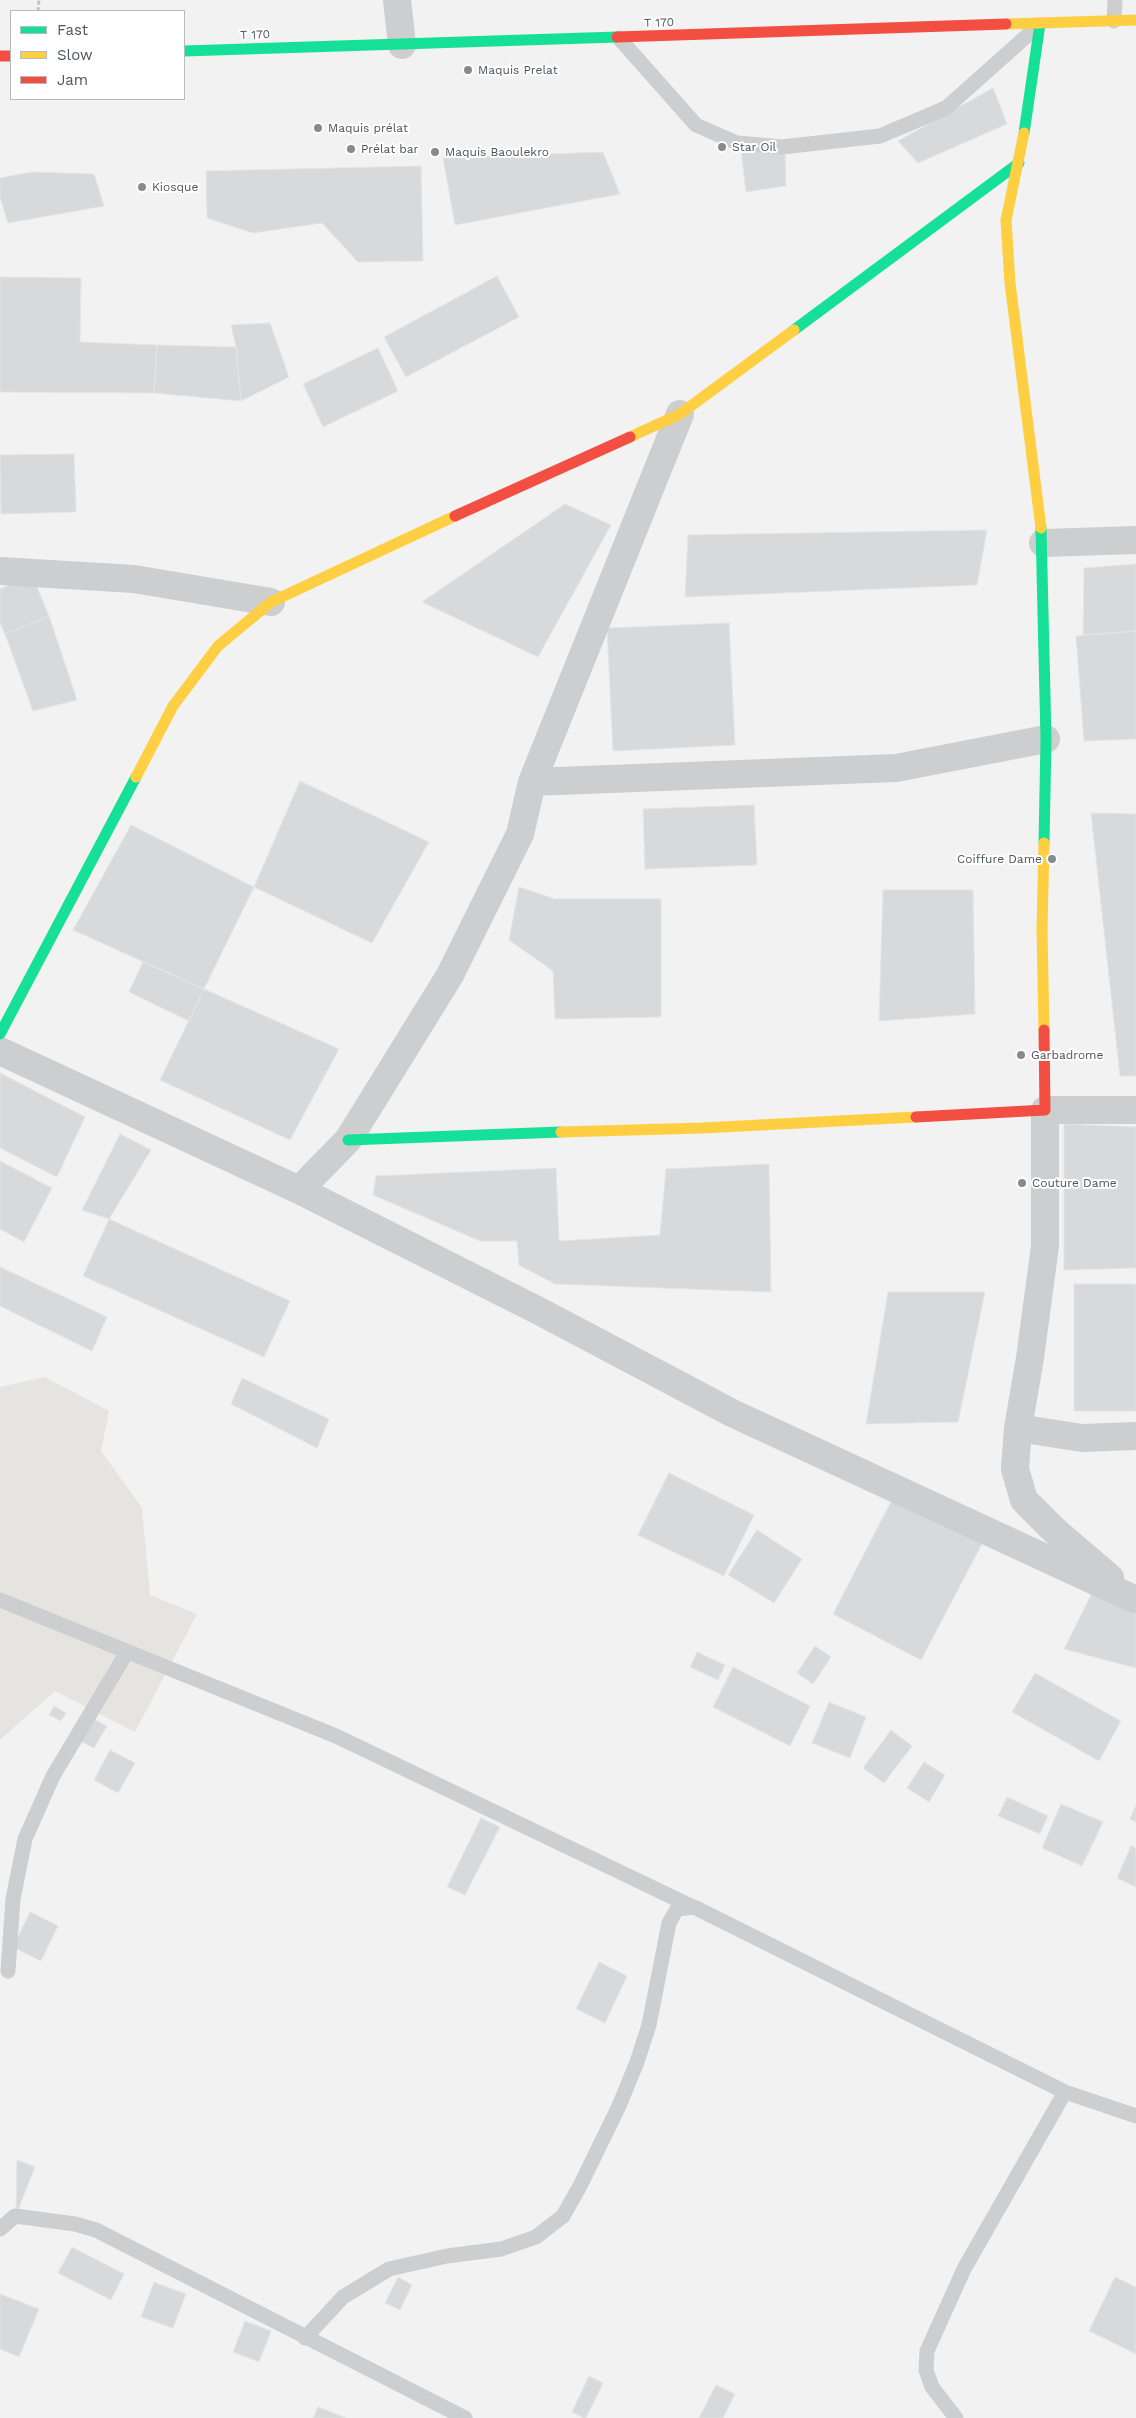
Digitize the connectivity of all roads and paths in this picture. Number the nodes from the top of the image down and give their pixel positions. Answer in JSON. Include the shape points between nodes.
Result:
{"nodes":[{"id":1,"x":397,"y":0,"type":"edge"},
{"id":2,"x":1115,"y":0,"type":"edge"},
{"id":3,"x":1136,"y":20,"type":"edge"},
{"id":4,"x":1114,"y":21,"type":"junction"},
{"id":5,"x":1040,"y":24,"type":"junction"},
{"id":6,"x":619,"y":38,"type":"junction"},
{"id":7,"x":402,"y":45,"type":"junction"},
{"id":8,"x":185,"y":51,"type":"edge"},
{"id":9,"x":1019,"y":162,"type":"junction"},
{"id":10,"x":680,"y":414,"type":"junction"},
{"id":11,"x":1136,"y":540,"type":"edge"},
{"id":12,"x":1043,"y":543,"type":"junction"},
{"id":13,"x":0,"y":571,"type":"edge"},
{"id":14,"x":272,"y":602,"type":"junction"},
{"id":15,"x":1046,"y":739,"type":"junction"},
{"id":16,"x":532,"y":782,"type":"junction"},
{"id":17,"x":0,"y":1034,"type":"edge"},
{"id":18,"x":0,"y":1051,"type":"edge"},
{"id":19,"x":1045,"y":1110,"type":"junction"},
{"id":20,"x":1136,"y":1110,"type":"edge"},
{"id":21,"x":348,"y":1140,"type":"junction"},
{"id":22,"x":299,"y":1190,"type":"junction"},
{"id":23,"x":1018,"y":1428,"type":"junction"},
{"id":24,"x":1136,"y":1436,"type":"edge"},
{"id":25,"x":0,"y":1600,"type":"edge"},
{"id":26,"x":1136,"y":1600,"type":"edge"},
{"id":27,"x":128,"y":1652,"type":"junction"},
{"id":28,"x":694,"y":1907,"type":"junction"},
{"id":29,"x":8,"y":1971,"type":"dead end"},
{"id":30,"x":1065,"y":2092,"type":"junction"},
{"id":31,"x":1136,"y":2116,"type":"edge"},
{"id":32,"x":0,"y":2229,"type":"edge"},
{"id":33,"x":305,"y":2338,"type":"junction"},
{"id":34,"x":465,"y":2418,"type":"edge"},
{"id":35,"x":956,"y":2418,"type":"edge"}],
"edges":[{"from":1,"to":7,"type":"street"},
{"from":2,"to":4,"type":"lane"},
{"from":3,"to":4,"type":"street","name":"T 170"},
{"from":4,"to":5,"type":"street","name":"T 170"},
{"from":5,"to":6,"type":"street","name":"T 170"},
{"from":5,"to":6,"type":"lane","via":[[946,108],[880,136],[782,147],[737,143],[696,125]]},
{"from":5,"to":9,"type":"street"},
{"from":6,"to":7,"type":"street","name":"T 170"},
{"from":7,"to":8,"type":"street","name":"T 170"},
{"from":9,"to":10,"type":"street"},
{"from":9,"to":12,"type":"street","via":[[1006,220],[1010,283]]},
{"from":10,"to":14,"type":"street"},
{"from":10,"to":16,"type":"street"},
{"from":11,"to":12,"type":"street"},
{"from":12,"to":15,"type":"street"},
{"from":13,"to":14,"type":"street","via":[[134,579]]},
{"from":14,"to":17,"type":"street","via":[[218,646],[173,706]]},
{"from":15,"to":16,"type":"street","via":[[896,768]]},
{"from":15,"to":19,"type":"street","via":[[1042,928]]},
{"from":16,"to":21,"type":"street","via":[[520,834],[450,975]]},
{"from":18,"to":22,"type":"street"},
{"from":19,"to":20,"type":"street"},
{"from":19,"to":21,"type":"street","via":[[702,1128]]},
{"from":19,"to":23,"type":"street","via":[[1045,1246]]},
{"from":21,"to":22,"type":"street"},
{"from":22,"to":26,"type":"street","via":[[732,1413]]},
{"from":23,"to":24,"type":"street","via":[[1082,1438]]},
{"from":23,"to":26,"type":"street","via":[[1015,1469],[1024,1500]]},
{"from":25,"to":27,"type":"lane"},
{"from":27,"to":28,"type":"lane","via":[[336,1736]]},
{"from":27,"to":29,"type":"lane","via":[[53,1776],[25,1839],[13,1899]]},
{"from":28,"to":30,"type":"lane"},
{"from":28,"to":33,"type":"lane","via":[[677,1909],[669,1923],[649,2024],[637,2062],[580,2186],[562,2216],[536,2237],[502,2249],[447,2256],[389,2269],[344,2297]]},
{"from":30,"to":31,"type":"lane"},
{"from":30,"to":35,"type":"lane","via":[[964,2269],[927,2351],[926,2370],[932,2387]]},
{"from":32,"to":33,"type":"lane","via":[[15,2216],[96,2230]]},
{"from":33,"to":34,"type":"lane"}]}
